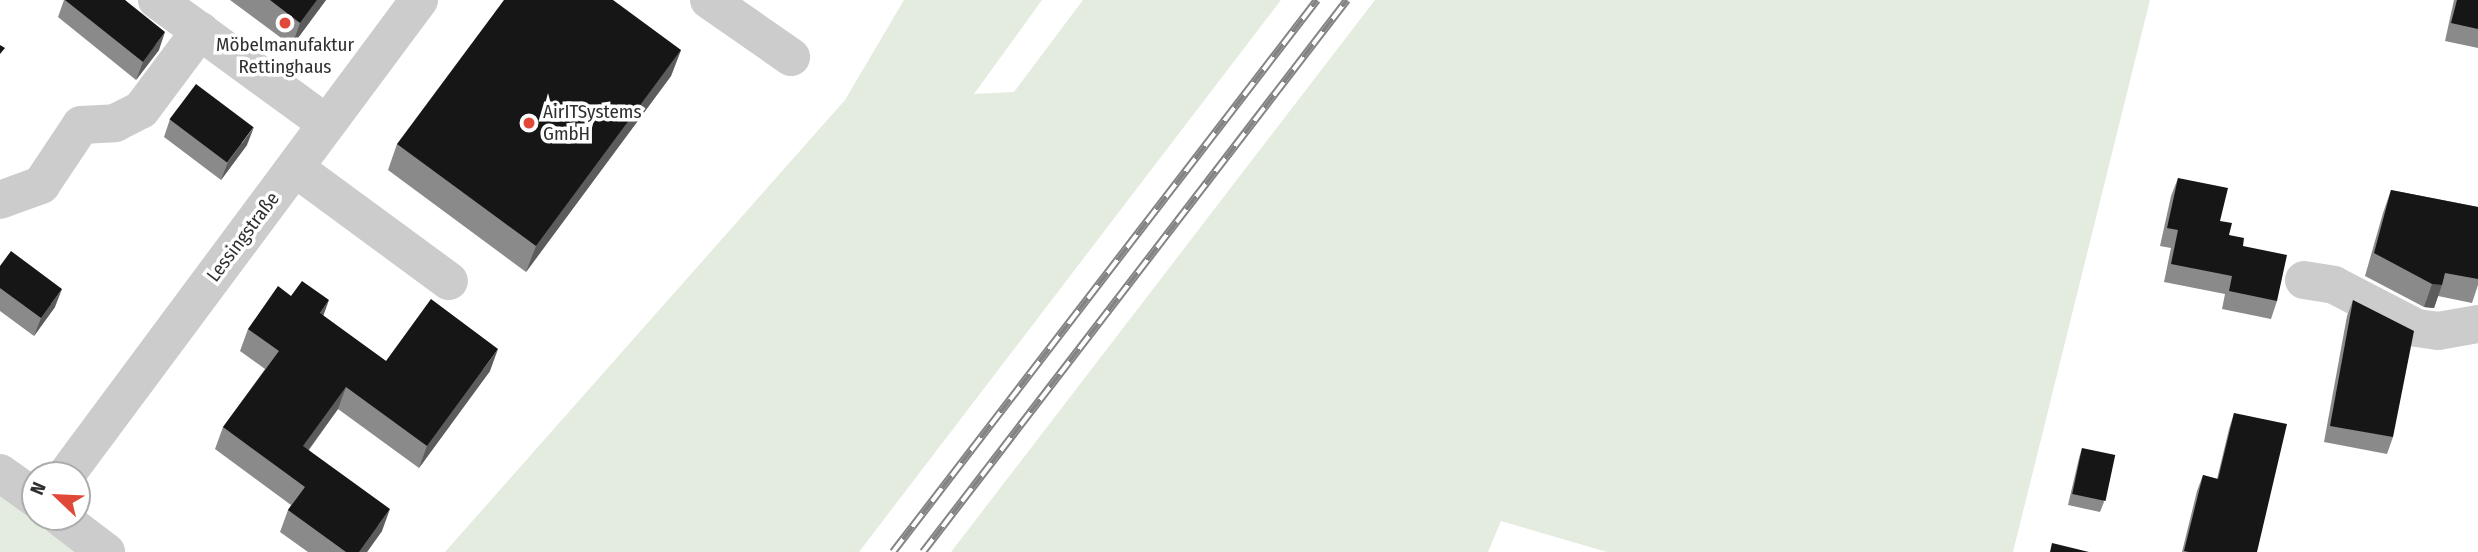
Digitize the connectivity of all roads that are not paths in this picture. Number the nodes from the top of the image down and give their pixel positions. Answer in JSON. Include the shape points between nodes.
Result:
{"nodes":[{"id":1,"x":157,"y":0,"type":"edge"},
{"id":2,"x":419,"y":0,"type":"edge"},
{"id":3,"x":709,"y":0,"type":"edge"},
{"id":4,"x":200,"y":31,"type":"junction"},
{"id":5,"x":791,"y":57,"type":"dead end"},
{"id":6,"x":327,"y":124,"type":"junction"},
{"id":7,"x":295,"y":168,"type":"junction"},
{"id":8,"x":0,"y":200,"type":"edge"},
{"id":9,"x":2304,"y":280,"type":"dead end"},
{"id":10,"x":449,"y":281,"type":"dead end"},
{"id":11,"x":2478,"y":324,"type":"edge"},
{"id":12,"x":76,"y":461,"type":"edge"},
{"id":13,"x":0,"y":473,"type":"edge"},
{"id":14,"x":21,"y":488,"type":"edge"},
{"id":15,"x":78,"y":531,"type":"edge"},
{"id":16,"x":106,"y":552,"type":"edge"}],
"edges":[{"from":1,"to":4,"type":"street"},
{"from":2,"to":6,"type":"street","name":"Lessingstraße"},
{"from":3,"to":5,"type":"street"},
{"from":4,"to":6,"type":"street"},
{"from":4,"to":8,"type":"street","via":[[141,110],[115,123],[81,125],[41,185]]},
{"from":6,"to":7,"type":"street","name":"Lessingstraße"},
{"from":7,"to":10,"type":"street"},
{"from":7,"to":12,"type":"street","name":"Lessingstraße"},
{"from":9,"to":11,"type":"street","via":[[2333,285],[2417,328],[2438,331]]},
{"from":13,"to":14,"type":"street"},
{"from":15,"to":16,"type":"street"}]}
